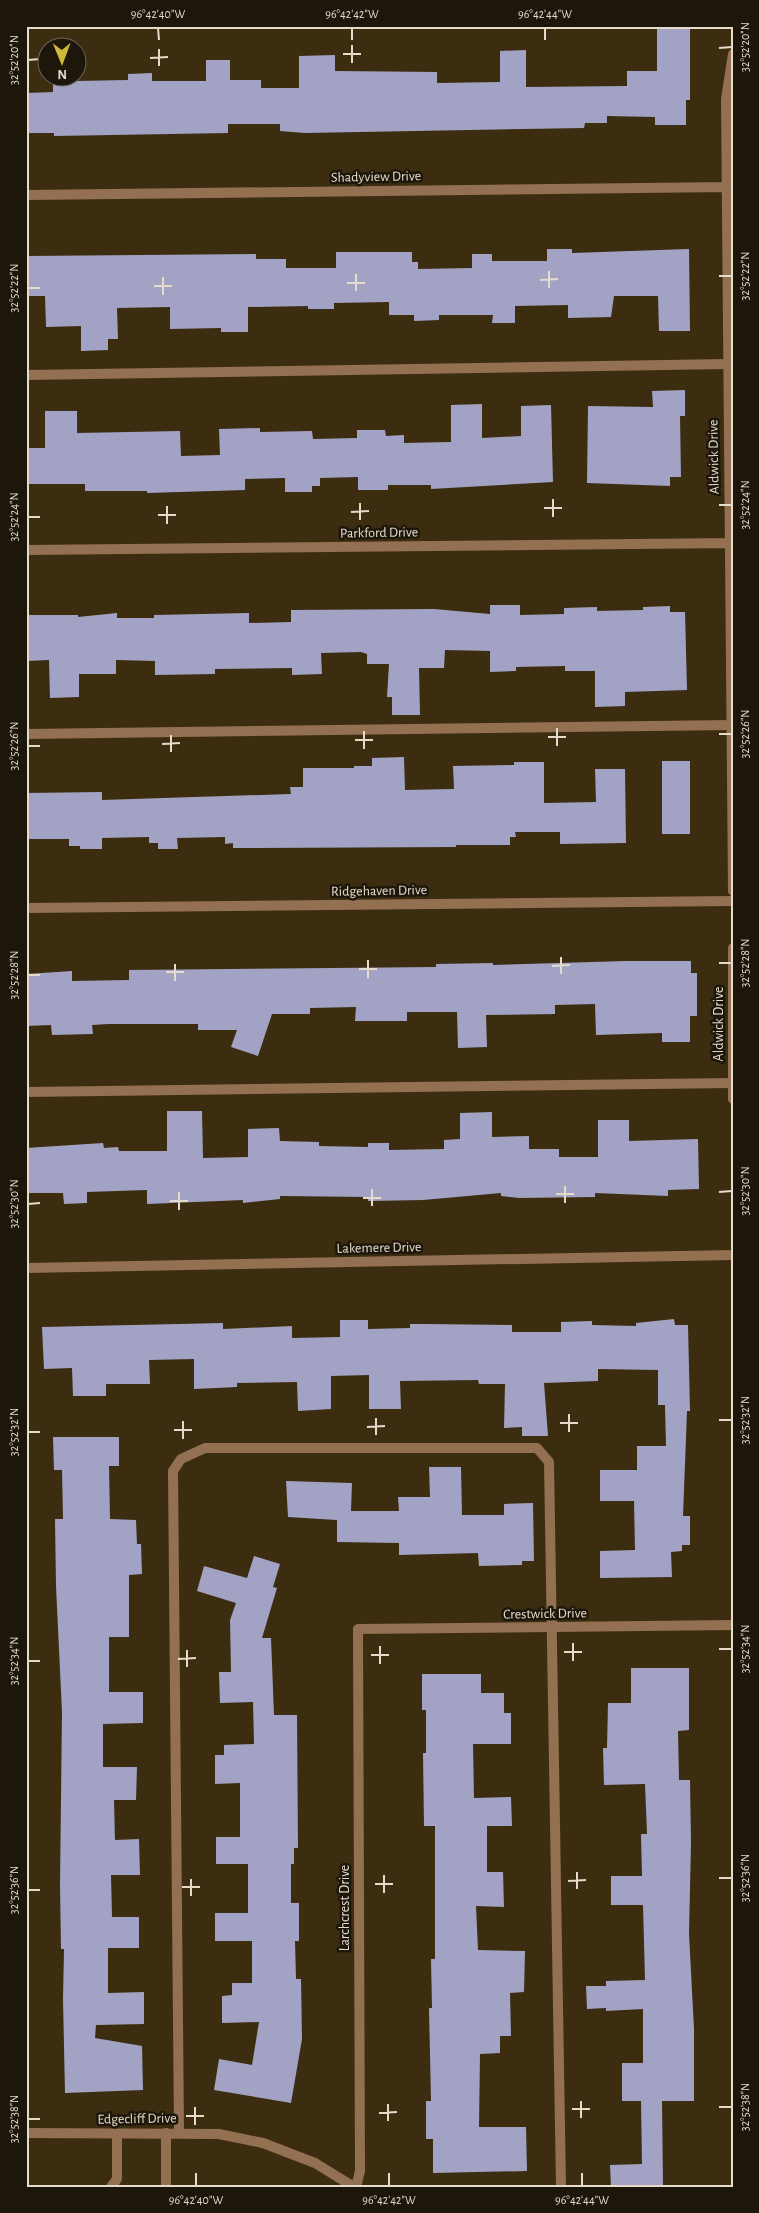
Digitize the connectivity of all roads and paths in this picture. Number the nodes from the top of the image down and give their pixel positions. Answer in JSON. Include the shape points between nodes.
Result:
{"nodes":[{"id":1,"x":733,"y":54,"type":"edge"},
{"id":2,"x":727,"y":187,"type":"junction"},
{"id":3,"x":26,"y":195,"type":"edge"},
{"id":4,"x":728,"y":364,"type":"junction"},
{"id":5,"x":26,"y":375,"type":"edge"},
{"id":6,"x":730,"y":378,"type":"edge"},
{"id":7,"x":731,"y":544,"type":"edge"},
{"id":8,"x":26,"y":550,"type":"edge"},
{"id":9,"x":732,"y":725,"type":"edge"},
{"id":10,"x":26,"y":734,"type":"edge"},
{"id":11,"x":733,"y":891,"type":"edge"},
{"id":12,"x":733,"y":901,"type":"edge"},
{"id":13,"x":26,"y":908,"type":"edge"},
{"id":14,"x":733,"y":948,"type":"edge"},
{"id":15,"x":733,"y":1083,"type":"edge"},
{"id":16,"x":26,"y":1092,"type":"edge"},
{"id":17,"x":733,"y":1100,"type":"edge"},
{"id":18,"x":733,"y":1255,"type":"edge"},
{"id":19,"x":26,"y":1268,"type":"edge"},
{"id":20,"x":733,"y":1625,"type":"edge"},
{"id":21,"x":552,"y":1628,"type":"junction"},
{"id":22,"x":358,"y":1629,"type":"joint"},
{"id":23,"x":180,"y":2132,"type":"junction"},
{"id":24,"x":166,"y":2133,"type":"junction"},
{"id":25,"x":28,"y":2134,"type":"edge"},
{"id":26,"x":117,"y":2134,"type":"junction"},
{"id":27,"x":111,"y":2187,"type":"edge"},
{"id":28,"x":166,"y":2187,"type":"edge"},
{"id":29,"x":355,"y":2187,"type":"edge"},
{"id":30,"x":561,"y":2187,"type":"edge"}],
"edges":[{"from":1,"to":2,"type":"street","name":"Aldwick Drive","via":[[726,99]]},
{"from":2,"to":3,"type":"street","name":"Shadyview Drive"},
{"from":2,"to":4,"type":"street","name":"Aldwick Drive"},
{"from":4,"to":5,"type":"street"},
{"from":4,"to":6,"type":"street","name":"Aldwick Drive"},
{"from":6,"to":7,"type":"street","name":"Aldwick Drive"},
{"from":7,"to":8,"type":"street","name":"Parkford Drive"},
{"from":7,"to":9,"type":"street","name":"Aldwick Drive"},
{"from":9,"to":10,"type":"street"},
{"from":9,"to":11,"type":"street","name":"Aldwick Drive"},
{"from":12,"to":13,"type":"street","name":"Ridgehaven Drive"},
{"from":14,"to":15,"type":"street","name":"Aldwick Drive"},
{"from":15,"to":16,"type":"street"},
{"from":15,"to":17,"type":"street","name":"Aldwick Drive"},
{"from":18,"to":19,"type":"street","name":"Lakemere Drive"},
{"from":20,"to":21,"type":"street","name":"Crestwick Drive"},
{"from":21,"to":22,"type":"street","name":"Crestwick Drive"},
{"from":21,"to":23,"type":"street","via":[[549,1462],[537,1448],[205,1448],[181,1459],[173,1471]]},
{"from":21,"to":30,"type":"street"},
{"from":22,"to":29,"type":"street","name":"Larchcrest Drive","via":[[360,2171]]},
{"from":23,"to":24,"type":"street","name":"Edgecliff Drive"},
{"from":23,"to":29,"type":"street","name":"Edgecliff Drive","via":[[220,2134],[263,2143],[315,2163]]},
{"from":24,"to":26,"type":"street","name":"Edgecliff Drive"},
{"from":24,"to":28,"type":"street"},
{"from":25,"to":26,"type":"street","name":"Edgecliff Drive"},
{"from":26,"to":27,"type":"street","via":[[117,2180]]}]}
